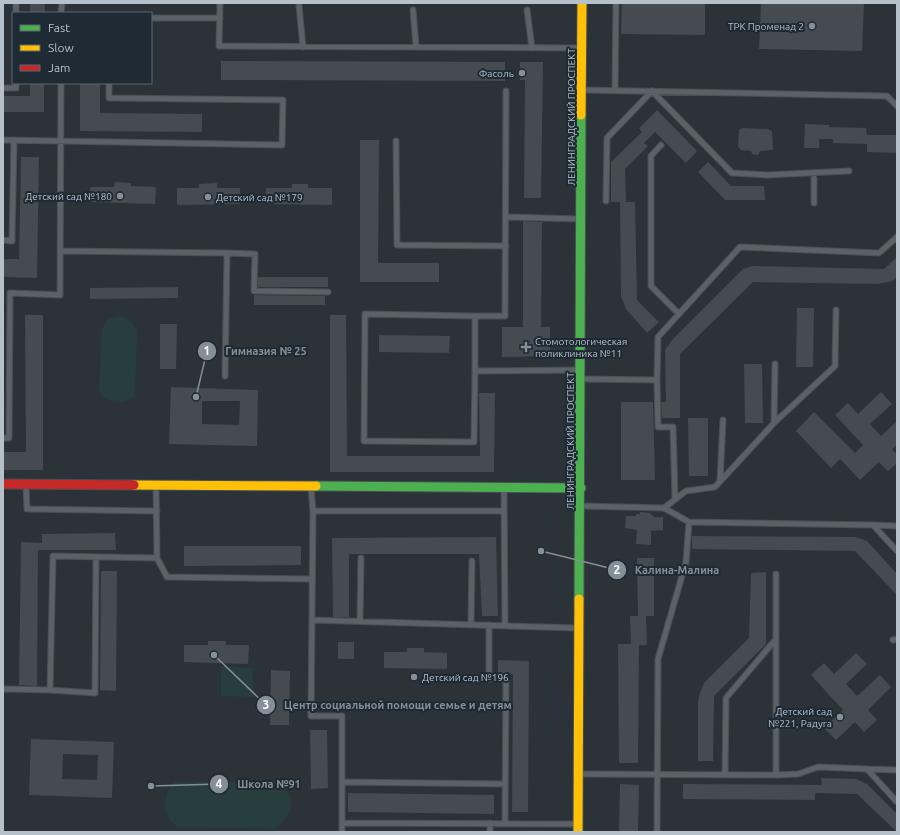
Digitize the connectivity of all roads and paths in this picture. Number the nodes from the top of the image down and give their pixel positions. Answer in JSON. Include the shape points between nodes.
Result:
{"nodes":[{"id":1,"x":220,"y":3,"type":"edge"},
{"id":2,"x":582,"y":3,"type":"edge"},
{"id":3,"x":616,"y":3,"type":"edge"},
{"id":4,"x":299,"y":6,"type":"dead end"},
{"id":5,"x":413,"y":10,"type":"dead end"},
{"id":6,"x":527,"y":10,"type":"dead end"},
{"id":7,"x":152,"y":18,"type":"edge"},
{"id":8,"x":220,"y":18,"type":"junction"},
{"id":9,"x":416,"y":46,"type":"junction"},
{"id":10,"x":303,"y":47,"type":"junction"},
{"id":11,"x":532,"y":48,"type":"junction"},
{"id":12,"x":582,"y":48,"type":"junction"},
{"id":13,"x":16,"y":84,"type":"edge"},
{"id":14,"x":61,"y":84,"type":"edge"},
{"id":15,"x":109,"y":84,"type":"edge"},
{"id":16,"x":3,"y":88,"type":"edge"},
{"id":17,"x":582,"y":90,"type":"junction"},
{"id":18,"x":615,"y":90,"type":"junction"},
{"id":19,"x":506,"y":91,"type":"dead end"},
{"id":20,"x":652,"y":91,"type":"junction"},
{"id":21,"x":897,"y":106,"type":"edge"},
{"id":22,"x":3,"y":140,"type":"edge"},
{"id":23,"x":14,"y":140,"type":"junction"},
{"id":24,"x":396,"y":141,"type":"dead end"},
{"id":25,"x":61,"y":142,"type":"junction"},
{"id":26,"x":661,"y":145,"type":"dead end"},
{"id":27,"x":849,"y":171,"type":"dead end"},
{"id":28,"x":814,"y":173,"type":"junction"},
{"id":29,"x":606,"y":201,"type":"dead end"},
{"id":30,"x":814,"y":203,"type":"dead end"},
{"id":31,"x":507,"y":217,"type":"junction"},
{"id":32,"x":582,"y":219,"type":"junction"},
{"id":33,"x":897,"y":237,"type":"edge"},
{"id":34,"x":3,"y":240,"type":"edge"},
{"id":35,"x":506,"y":246,"type":"junction"},
{"id":36,"x":60,"y":251,"type":"junction"},
{"id":37,"x":227,"y":253,"type":"junction"},
{"id":38,"x":328,"y":292,"type":"dead end"},
{"id":39,"x":836,"y":310,"type":"dead end"},
{"id":40,"x":679,"y":314,"type":"junction"},
{"id":41,"x":475,"y":316,"type":"junction"},
{"id":42,"x":775,"y":364,"type":"dead end"},
{"id":43,"x":475,"y":371,"type":"junction"},
{"id":44,"x":581,"y":374,"type":"junction"},
{"id":45,"x":225,"y":376,"type":"dead end"},
{"id":46,"x":657,"y":380,"type":"junction"},
{"id":47,"x":723,"y":420,"type":"dead end"},
{"id":48,"x":774,"y":423,"type":"junction"},
{"id":49,"x":3,"y":438,"type":"edge"},
{"id":50,"x":720,"y":481,"type":"junction"},
{"id":51,"x":3,"y":484,"type":"edge"},
{"id":52,"x":26,"y":484,"type":"junction"},
{"id":53,"x":156,"y":485,"type":"junction"},
{"id":54,"x":311,"y":486,"type":"junction"},
{"id":55,"x":504,"y":488,"type":"junction"},
{"id":56,"x":581,"y":488,"type":"junction"},
{"id":57,"x":674,"y":498,"type":"junction"},
{"id":58,"x":581,"y":506,"type":"junction"},
{"id":59,"x":664,"y":508,"type":"junction"},
{"id":60,"x":157,"y":511,"type":"junction"},
{"id":61,"x":313,"y":511,"type":"junction"},
{"id":62,"x":504,"y":512,"type":"junction"},
{"id":63,"x":689,"y":522,"type":"junction"},
{"id":64,"x":874,"y":526,"type":"junction"},
{"id":65,"x":897,"y":526,"type":"edge"},
{"id":66,"x":897,"y":551,"type":"edge"},
{"id":67,"x":96,"y":557,"type":"junction"},
{"id":68,"x":157,"y":558,"type":"junction"},
{"id":69,"x":361,"y":558,"type":"dead end"},
{"id":70,"x":472,"y":561,"type":"dead end"},
{"id":71,"x":776,"y":574,"type":"dead end"},
{"id":72,"x":312,"y":579,"type":"junction"},
{"id":73,"x":312,"y":620,"type":"junction"},
{"id":74,"x":360,"y":621,"type":"junction"},
{"id":75,"x":471,"y":624,"type":"junction"},
{"id":76,"x":489,"y":625,"type":"junction"},
{"id":77,"x":505,"y":626,"type":"junction"},
{"id":78,"x":579,"y":628,"type":"junction"},
{"id":79,"x":776,"y":639,"type":"junction"},
{"id":80,"x":3,"y":689,"type":"edge"},
{"id":81,"x":50,"y":690,"type":"junction"},
{"id":82,"x":866,"y":769,"type":"junction"},
{"id":83,"x":897,"y":770,"type":"edge"},
{"id":84,"x":578,"y":774,"type":"junction"},
{"id":85,"x":658,"y":775,"type":"junction"},
{"id":86,"x":724,"y":775,"type":"junction"},
{"id":87,"x":776,"y":776,"type":"junction"},
{"id":88,"x":342,"y":782,"type":"junction"},
{"id":89,"x":505,"y":784,"type":"junction"},
{"id":90,"x":897,"y":802,"type":"edge"},
{"id":91,"x":342,"y":823,"type":"junction"},
{"id":92,"x":490,"y":823,"type":"junction"},
{"id":93,"x":504,"y":823,"type":"junction"},
{"id":94,"x":578,"y":828,"type":"edge"},
{"id":95,"x":342,"y":832,"type":"edge"},
{"id":96,"x":490,"y":832,"type":"edge"},
{"id":97,"x":656,"y":832,"type":"edge"}],
"edges":[{"from":1,"to":8,"type":"lane"},
{"from":2,"to":12,"type":"main road","name":"ЛЕНИНГРАДСКИЙ ПРОСПЕКТ"},
{"from":3,"to":18,"type":"lane"},
{"from":4,"to":10,"type":"lane"},
{"from":5,"to":9,"type":"lane"},
{"from":6,"to":11,"type":"lane"},
{"from":7,"to":8,"type":"lane"},
{"from":8,"to":10,"type":"lane","via":[[219,46]]},
{"from":9,"to":10,"type":"lane"},
{"from":9,"to":11,"type":"lane"},
{"from":11,"to":12,"type":"lane"},
{"from":12,"to":17,"type":"main road","name":"ЛЕНИНГРАДСКИЙ ПРОСПЕКТ"},
{"from":13,"to":16,"type":"lane","via":[[16,88]]},
{"from":14,"to":25,"type":"lane"},
{"from":15,"to":25,"type":"lane","via":[[109,98],[283,100],[282,145]]},
{"from":17,"to":18,"type":"lane"},
{"from":17,"to":32,"type":"main road","name":"ЛЕНИНГРАДСКИЙ ПРОСПЕКТ"},
{"from":18,"to":20,"type":"lane"},
{"from":19,"to":31,"type":"lane"},
{"from":20,"to":21,"type":"lane","via":[[887,96]]},
{"from":20,"to":28,"type":"lane","via":[[732,173]]},
{"from":20,"to":29,"type":"lane","via":[[607,138]]},
{"from":22,"to":23,"type":"lane"},
{"from":23,"to":25,"type":"lane"},
{"from":23,"to":34,"type":"lane","via":[[12,241]]},
{"from":24,"to":35,"type":"lane","via":[[397,245]]},
{"from":25,"to":36,"type":"lane"},
{"from":26,"to":40,"type":"lane","via":[[650,156],[651,286]]},
{"from":27,"to":28,"type":"lane"},
{"from":28,"to":30,"type":"lane"},
{"from":31,"to":32,"type":"lane"},
{"from":31,"to":35,"type":"lane"},
{"from":32,"to":44,"type":"main road","name":"ЛЕНИНГРАДСКИЙ ПРОСПЕКТ"},
{"from":33,"to":40,"type":"lane","via":[[879,253],[740,247]]},
{"from":35,"to":41,"type":"lane","via":[[506,316]]},
{"from":36,"to":37,"type":"lane"},
{"from":36,"to":49,"type":"lane","via":[[60,295],[10,293],[9,438]]},
{"from":37,"to":38,"type":"lane","via":[[255,254],[254,291]]},
{"from":37,"to":45,"type":"lane"},
{"from":39,"to":48,"type":"lane","via":[[835,366]]},
{"from":40,"to":46,"type":"lane","via":[[658,337]]},
{"from":41,"to":43,"type":"lane"},
{"from":41,"to":43,"type":"lane","via":[[365,314],[364,441],[474,442]]},
{"from":42,"to":48,"type":"lane"},
{"from":43,"to":44,"type":"lane"},
{"from":44,"to":46,"type":"lane"},
{"from":44,"to":56,"type":"main road","name":"ЛЕНИНГРАДСКИЙ ПРОСПЕКТ"},
{"from":46,"to":57,"type":"lane","via":[[658,427],[673,427]]},
{"from":47,"to":50,"type":"lane"},
{"from":48,"to":50,"type":"lane"},
{"from":50,"to":57,"type":"lane","via":[[715,487],[686,490]]},
{"from":51,"to":52,"type":"main road"},
{"from":52,"to":53,"type":"main road"},
{"from":52,"to":60,"type":"lane","via":[[27,509]]},
{"from":53,"to":54,"type":"main road"},
{"from":53,"to":60,"type":"lane"},
{"from":54,"to":55,"type":"main road"},
{"from":54,"to":61,"type":"lane"},
{"from":55,"to":56,"type":"main road"},
{"from":55,"to":62,"type":"lane"},
{"from":56,"to":58,"type":"main road","name":"ЛЕНИНГРАДСКИЙ ПРОСПЕКТ"},
{"from":57,"to":59,"type":"lane"},
{"from":58,"to":59,"type":"lane"},
{"from":58,"to":78,"type":"main road","name":"ЛЕНИНГРАДСКИЙ ПРОСПЕКТ"},
{"from":59,"to":63,"type":"lane"},
{"from":60,"to":68,"type":"lane"},
{"from":61,"to":62,"type":"lane"},
{"from":61,"to":72,"type":"lane"},
{"from":62,"to":77,"type":"lane"},
{"from":63,"to":64,"type":"lane"},
{"from":63,"to":85,"type":"lane","via":[[686,562],[658,659]]},
{"from":64,"to":65,"type":"lane"},
{"from":64,"to":66,"type":"lane"},
{"from":67,"to":68,"type":"lane"},
{"from":67,"to":81,"type":"lane","via":[[52,556]]},
{"from":67,"to":81,"type":"lane","via":[[95,694]]},
{"from":68,"to":72,"type":"lane","via":[[167,577]]},
{"from":69,"to":74,"type":"lane"},
{"from":70,"to":75,"type":"lane"},
{"from":71,"to":79,"type":"lane"},
{"from":72,"to":73,"type":"lane"},
{"from":73,"to":74,"type":"lane"},
{"from":73,"to":88,"type":"lane","via":[[311,716],[342,716]]},
{"from":74,"to":75,"type":"lane"},
{"from":75,"to":76,"type":"lane"},
{"from":76,"to":77,"type":"lane"},
{"from":76,"to":89,"type":"lane","via":[[489,679],[506,679]]},
{"from":77,"to":78,"type":"lane"},
{"from":78,"to":84,"type":"main road","name":"ЛЕНИНГРАДСКИЙ ПРОСПЕКТ"},
{"from":79,"to":86,"type":"lane","via":[[726,698]]},
{"from":79,"to":87,"type":"lane"},
{"from":80,"to":81,"type":"lane"},
{"from":82,"to":83,"type":"lane"},
{"from":82,"to":87,"type":"lane","via":[[818,767],[798,774]]},
{"from":82,"to":90,"type":"lane"},
{"from":84,"to":85,"type":"lane"},
{"from":84,"to":94,"type":"main road","name":"ЛЕНИНГРАДСКИЙ ПРОСПЕКТ"},
{"from":85,"to":86,"type":"lane"},
{"from":85,"to":97,"type":"lane"},
{"from":86,"to":87,"type":"lane"},
{"from":88,"to":89,"type":"lane"},
{"from":88,"to":91,"type":"lane"},
{"from":89,"to":93,"type":"lane"},
{"from":91,"to":92,"type":"lane"},
{"from":91,"to":95,"type":"lane"},
{"from":92,"to":93,"type":"lane"},
{"from":92,"to":96,"type":"lane"},
{"from":93,"to":94,"type":"lane"}]}
